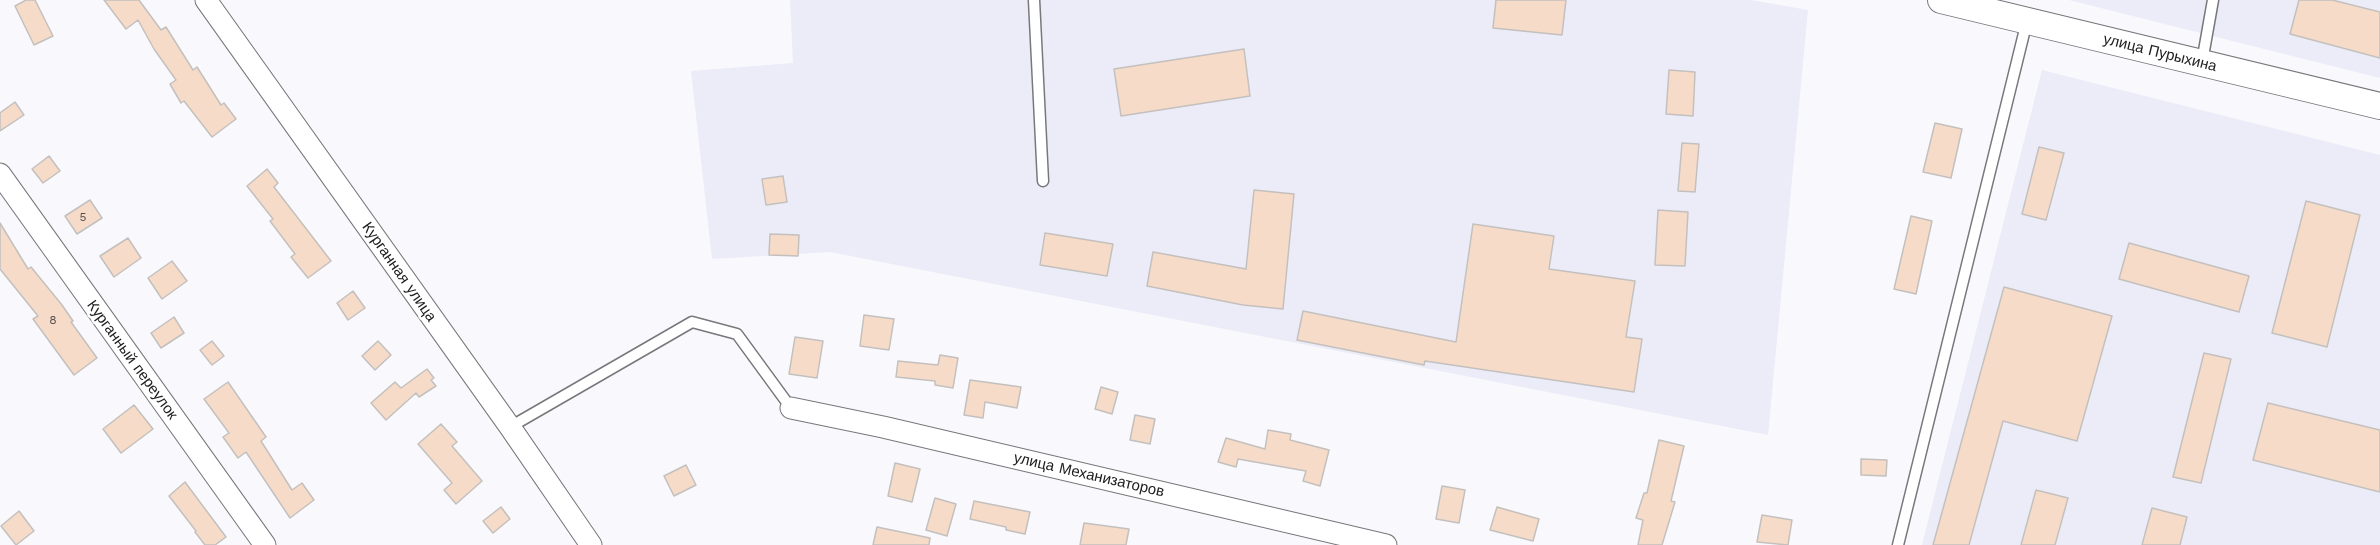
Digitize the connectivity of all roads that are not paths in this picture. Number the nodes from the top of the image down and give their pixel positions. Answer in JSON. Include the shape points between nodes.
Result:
{"nodes":[{"id":1,"x":206,"y":0,"type":"edge"},
{"id":2,"x":1034,"y":0,"type":"edge"},
{"id":3,"x":1941,"y":0,"type":"edge"},
{"id":4,"x":2213,"y":0,"type":"edge"},
{"id":5,"x":2015,"y":15,"type":"junction"},
{"id":6,"x":2202,"y":63,"type":"junction"},
{"id":7,"x":2380,"y":106,"type":"edge"},
{"id":8,"x":0,"y":174,"type":"edge"},
{"id":9,"x":1043,"y":181,"type":"dead end"},
{"id":10,"x":791,"y":408,"type":"joint"},
{"id":11,"x":510,"y":427,"type":"junction"},
{"id":12,"x":265,"y":545,"type":"edge"},
{"id":13,"x":591,"y":545,"type":"edge"},
{"id":14,"x":1386,"y":545,"type":"edge"},
{"id":15,"x":1898,"y":545,"type":"edge"}],
"edges":[{"from":1,"to":11,"type":"street","name":"Курганная улица"},
{"from":2,"to":9,"type":"lane"},
{"from":3,"to":5,"type":"street","name":"улица Пурыхина"},
{"from":4,"to":6,"type":"lane"},
{"from":5,"to":6,"type":"street","name":"улица Пурыхина"},
{"from":5,"to":15,"type":"lane"},
{"from":6,"to":7,"type":"street","name":"улица Пурыхина"},
{"from":8,"to":12,"type":"street","name":"Курганный переулок"},
{"from":10,"to":11,"type":"lane","via":[[737,334],[692,321]]},
{"from":10,"to":14,"type":"street","name":"улица Механизаторов"},
{"from":11,"to":13,"type":"street","name":"Курганная улица"}]}
